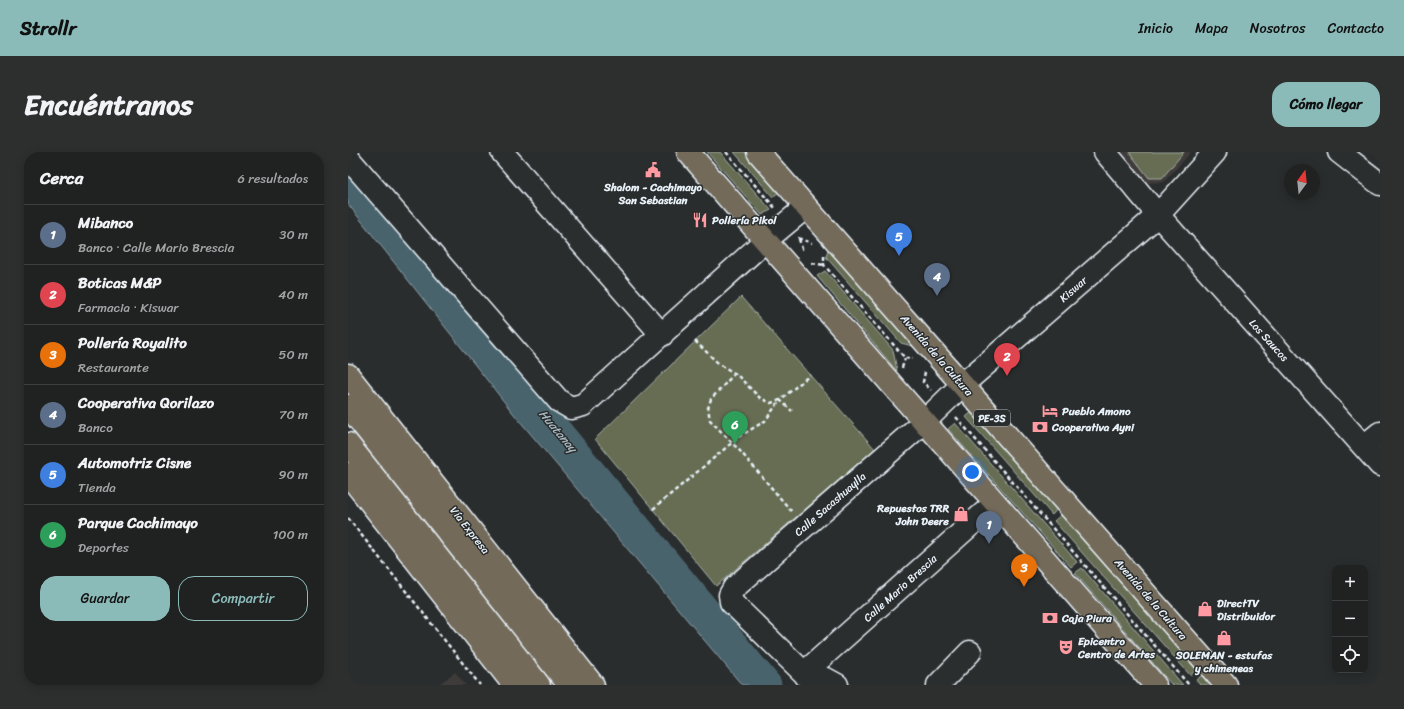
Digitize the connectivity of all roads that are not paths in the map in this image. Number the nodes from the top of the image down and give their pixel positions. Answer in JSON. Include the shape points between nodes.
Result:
{"nodes":[{"id":1,"x":502,"y":152,"type":"edge"},
{"id":2,"x":688,"y":152,"type":"edge"},
{"id":3,"x":758,"y":152,"type":"edge"},
{"id":4,"x":1105,"y":152,"type":"edge"},
{"id":5,"x":1215,"y":152,"type":"edge"},
{"id":6,"x":1339,"y":152,"type":"edge"},
{"id":7,"x":348,"y":158,"type":"edge"},
{"id":8,"x":1380,"y":184,"type":"edge"},
{"id":9,"x":806,"y":207,"type":"junction"},
{"id":10,"x":1158,"y":215,"type":"junction"},
{"id":11,"x":766,"y":240,"type":"junction"},
{"id":12,"x":662,"y":335,"type":"junction"},
{"id":13,"x":348,"y":375,"type":"edge"},
{"id":14,"x":962,"y":385,"type":"junction"},
{"id":15,"x":348,"y":406,"type":"edge"},
{"id":16,"x":925,"y":421,"type":"junction"},
{"id":17,"x":1372,"y":439,"type":"edge"},
{"id":18,"x":348,"y":444,"type":"edge"},
{"id":19,"x":1380,"y":465,"type":"edge"},
{"id":20,"x":348,"y":474,"type":"edge"},
{"id":21,"x":995,"y":503,"type":"junction"},
{"id":22,"x":457,"y":544,"type":"junction"},
{"id":23,"x":438,"y":558,"type":"junction"},
{"id":24,"x":513,"y":584,"type":"junction"},
{"id":25,"x":464,"y":621,"type":"junction"},
{"id":26,"x":970,"y":652,"type":"dead end"},
{"id":27,"x":808,"y":679,"type":"edge"},
{"id":28,"x":586,"y":684,"type":"edge"},
{"id":29,"x":514,"y":685,"type":"edge"},
{"id":30,"x":539,"y":685,"type":"edge"},
{"id":31,"x":837,"y":685,"type":"edge"},
{"id":32,"x":938,"y":685,"type":"edge"},
{"id":33,"x":1155,"y":685,"type":"edge"},
{"id":34,"x":1226,"y":685,"type":"edge"}],
"edges":[{"from":1,"to":12,"type":"street"},
{"from":2,"to":11,"type":"main road"},
{"from":3,"to":9,"type":"main road","name":"Avenida de la Cultura","number":"PE-3S"},
{"from":4,"to":10,"type":"street","name":"Los Saucos"},
{"from":5,"to":10,"type":"street","name":"Kiswar"},
{"from":6,"to":8,"type":"street"},
{"from":7,"to":12,"type":"street","via":[[559,401],[571,408],[583,405]]},
{"from":9,"to":11,"type":"street"},
{"from":9,"to":14,"type":"main road","name":"Avenida de la Cultura","number":"PE-3S"},
{"from":10,"to":14,"type":"street","name":"Kiswar"},
{"from":10,"to":17,"type":"street","name":"Los Saucos"},
{"from":11,"to":12,"type":"street"},
{"from":11,"to":16,"type":"main road"},
{"from":13,"to":24,"type":"main road","name":"Vía Expresa"},
{"from":14,"to":16,"type":"street","name":"Kiswar"},
{"from":14,"to":34,"type":"main road","name":"Avenida de la Cultura","number":"PE-3S"},
{"from":15,"to":22,"type":"main road","name":"Vía Expresa"},
{"from":16,"to":21,"type":"main road"},
{"from":16,"to":27,"type":"street","name":"Calle Sacashuaylla","via":[[730,594],[731,602]]},
{"from":17,"to":19,"type":"street","name":"Los Saucos"},
{"from":18,"to":23,"type":"main road"},
{"from":20,"to":25,"type":"main road"},
{"from":21,"to":27,"type":"street","name":"Calle Mario Brescia"},
{"from":21,"to":33,"type":"main road"},
{"from":22,"to":24,"type":"main road"},
{"from":22,"to":28,"type":"main road","name":"Vía Expresa"},
{"from":23,"to":25,"type":"main road"},
{"from":23,"to":30,"type":"main road"},
{"from":24,"to":28,"type":"main road","name":"Vía Expresa"},
{"from":25,"to":29,"type":"main road"},
{"from":26,"to":32,"type":"street"},
{"from":27,"to":31,"type":"street","via":[[826,679]]}]}
